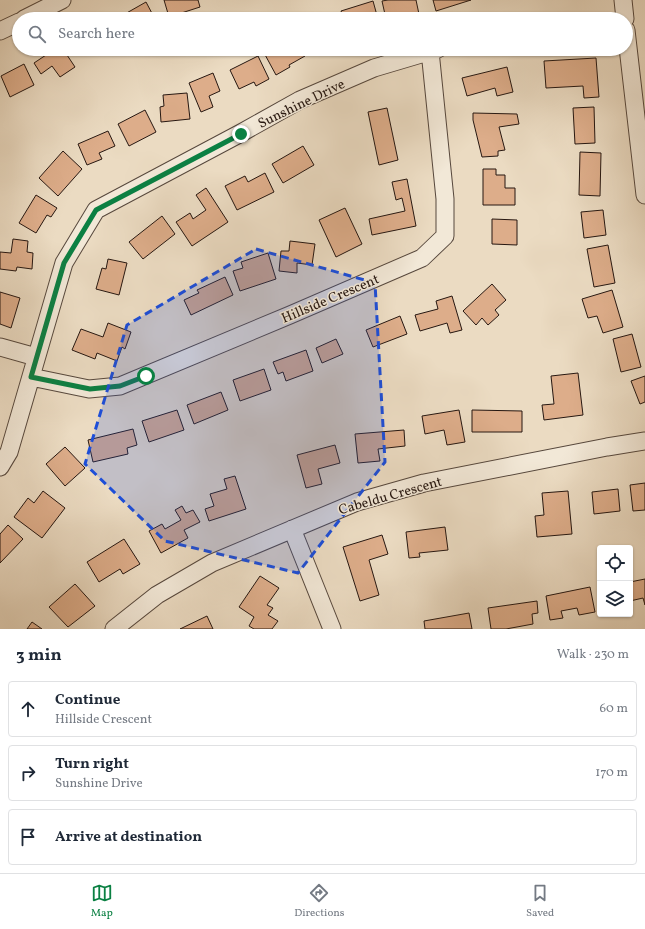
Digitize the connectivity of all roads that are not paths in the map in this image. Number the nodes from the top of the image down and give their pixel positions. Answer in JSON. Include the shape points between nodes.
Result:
{"nodes":[{"id":1,"x":62,"y":0,"type":"edge"},
{"id":2,"x":622,"y":0,"type":"edge"},
{"id":3,"x":38,"y":12,"type":"edge"},
{"id":4,"x":624,"y":12,"type":"edge"},
{"id":5,"x":12,"y":25,"type":"edge"},
{"id":6,"x":0,"y":31,"type":"edge"},
{"id":7,"x":414,"y":56,"type":"edge"},
{"id":8,"x":434,"y":56,"type":"edge"},
{"id":9,"x":629,"y":56,"type":"edge"},
{"id":10,"x":645,"y":195,"type":"edge"},
{"id":11,"x":0,"y":347,"type":"edge"},
{"id":12,"x":36,"y":357,"type":"junction"},
{"id":13,"x":31,"y":377,"type":"junction"},
{"id":14,"x":645,"y":441,"type":"edge"},
{"id":15,"x":0,"y":467,"type":"edge"},
{"id":16,"x":292,"y":529,"type":"junction"},
{"id":17,"x":114,"y":629,"type":"edge"},
{"id":18,"x":332,"y":629,"type":"edge"}],
"edges":[{"from":1,"to":3,"type":"street"},
{"from":2,"to":4,"type":"street"},
{"from":5,"to":6,"type":"street"},
{"from":7,"to":12,"type":"street","name":"Sunshine Drive","via":[[374,68],[300,100],[96,210],[64,263]]},
{"from":8,"to":13,"type":"street","name":"Hillside Crescent","via":[[445,199],[445,236],[422,258],[120,386],[90,389]]},
{"from":9,"to":10,"type":"street"},
{"from":11,"to":12,"type":"street"},
{"from":12,"to":13,"type":"street","name":"Sunshine Drive"},
{"from":13,"to":15,"type":"street","name":"Sunshine Drive","via":[[9,452]]},
{"from":14,"to":16,"type":"street","name":"Cabeldu Crescent","via":[[424,483],[357,502]]},
{"from":16,"to":17,"type":"street","name":"Cabeldu Crescent","via":[[212,563],[157,595]]},
{"from":16,"to":18,"type":"street"}]}
